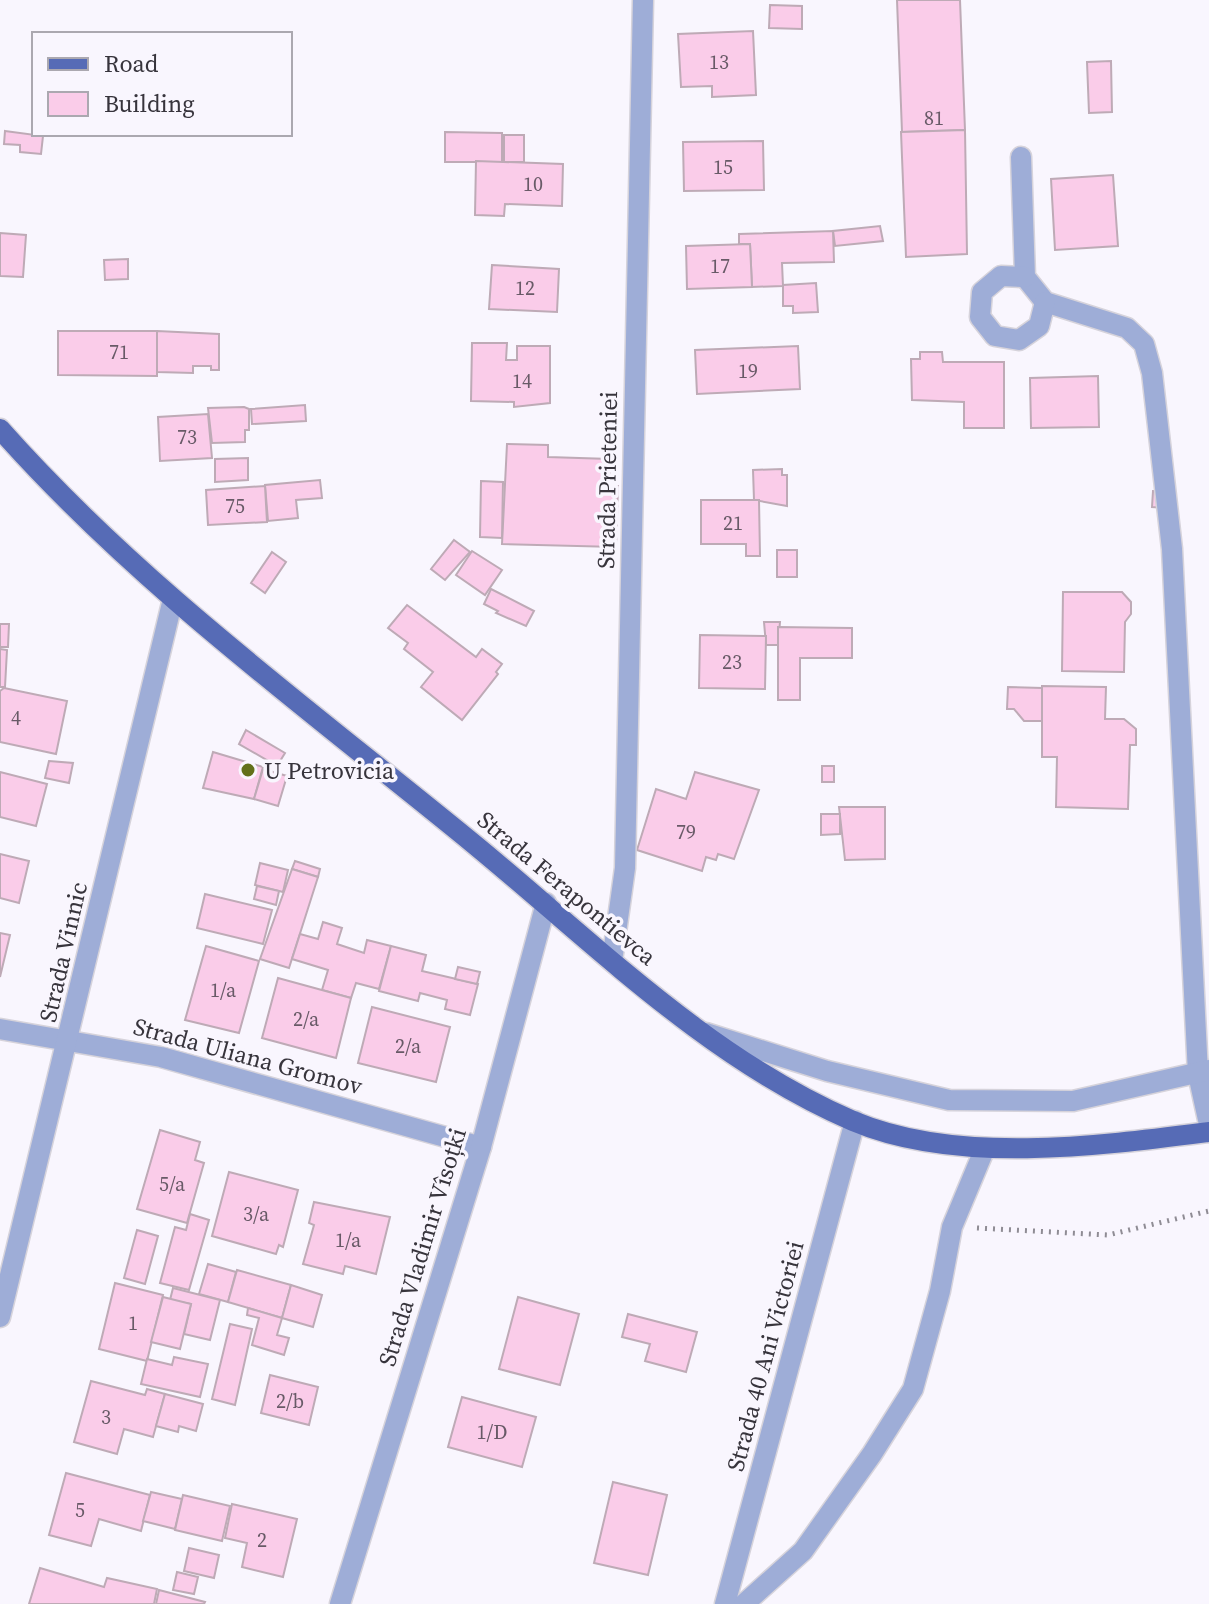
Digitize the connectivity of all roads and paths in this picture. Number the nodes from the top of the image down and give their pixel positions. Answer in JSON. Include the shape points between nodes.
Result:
{"nodes":[{"id":1,"x":643,"y":0,"type":"edge"},
{"id":2,"x":1021,"y":157,"type":"dead end"},
{"id":3,"x":1025,"y":277,"type":"junction"},
{"id":4,"x":1045,"y":302,"type":"junction"},
{"id":5,"x":0,"y":429,"type":"edge"},
{"id":6,"x":173,"y":599,"type":"junction"},
{"id":7,"x":546,"y":903,"type":"junction"},
{"id":8,"x":612,"y":961,"type":"junction"},
{"id":9,"x":0,"y":1029,"type":"edge"},
{"id":10,"x":702,"y":1032,"type":"junction"},
{"id":11,"x":69,"y":1039,"type":"junction"},
{"id":12,"x":1204,"y":1072,"type":"edge"},
{"id":13,"x":855,"y":1121,"type":"junction"},
{"id":14,"x":1209,"y":1124,"type":"edge"},
{"id":15,"x":1209,"y":1132,"type":"edge"},
{"id":16,"x":481,"y":1147,"type":"junction"},
{"id":17,"x":985,"y":1148,"type":"junction"},
{"id":18,"x":1209,"y":1211,"type":"edge"},
{"id":19,"x":952,"y":1227,"type":"junction"},
{"id":20,"x":0,"y":1317,"type":"edge"},
{"id":21,"x":340,"y":1604,"type":"edge"},
{"id":22,"x":725,"y":1604,"type":"edge"},
{"id":23,"x":744,"y":1604,"type":"edge"}],
"edges":[{"from":1,"to":8,"type":"street","name":"Strada Prieteniei","via":[[625,868]]},
{"from":2,"to":3,"type":"street"},
{"from":3,"to":4,"type":"street"},
{"from":3,"to":4,"type":"street","via":[[1001,276],[982,292],[980,317],[995,336],[1019,340],[1039,326]]},
{"from":4,"to":12,"type":"street","via":[[1127,328],[1144,344],[1152,373],[1172,549]]},
{"from":5,"to":6,"type":"main road","name":"Strada Ferapontievca"},
{"from":6,"to":7,"type":"main road","name":"Strada Ferapontievca"},
{"from":6,"to":11,"type":"street","name":"Strada Vinnic"},
{"from":7,"to":8,"type":"main road","name":"Strada Ferapontievca"},
{"from":7,"to":16,"type":"street","name":"Strada Vladimir Vîsoțki"},
{"from":8,"to":10,"type":"main road","name":"Strada Ferapontievca"},
{"from":9,"to":11,"type":"street","name":"Strada Uliana Gromov"},
{"from":10,"to":12,"type":"street","via":[[827,1071],[949,1100],[1073,1101]]},
{"from":10,"to":13,"type":"main road","name":"Strada Ferapontievca","via":[[759,1070]]},
{"from":11,"to":16,"type":"street","name":"Strada Uliana Gromov","via":[[161,1057]]},
{"from":11,"to":20,"type":"street","name":"Strada Vinnic"},
{"from":12,"to":14,"type":"street"},
{"from":13,"to":17,"type":"main road","name":"Strada Ferapontievca"},
{"from":13,"to":22,"type":"street","name":"Strada 40 Ani Victoriei"},
{"from":15,"to":17,"type":"main road","name":"Strada Ferapontievca","via":[[1112,1144]]},
{"from":16,"to":21,"type":"street","name":"Strada Vladimir Vîsoțki"},
{"from":17,"to":19,"type":"street"},
{"from":18,"to":19,"type":"path","via":[[1108,1235]]},
{"from":19,"to":23,"type":"street","via":[[913,1389],[803,1551]]}]}
